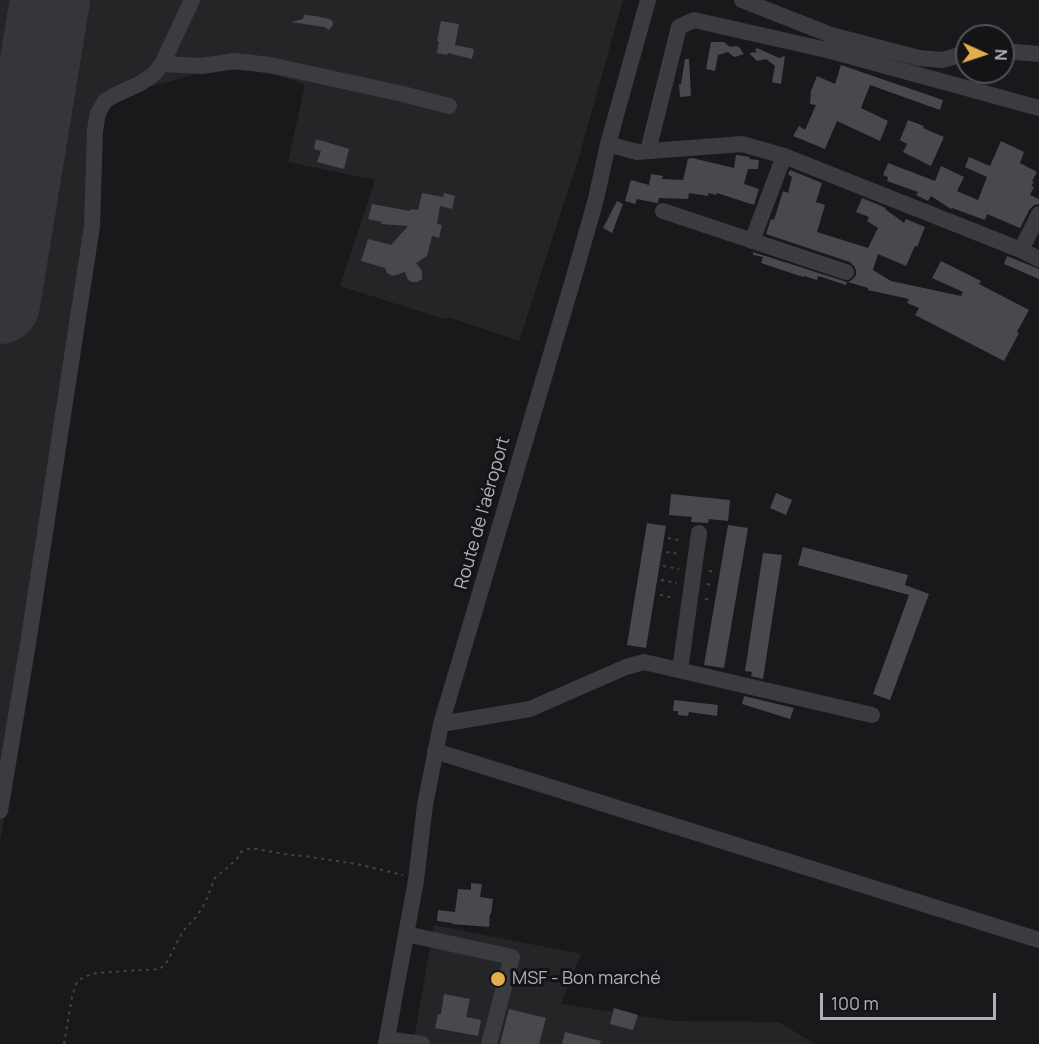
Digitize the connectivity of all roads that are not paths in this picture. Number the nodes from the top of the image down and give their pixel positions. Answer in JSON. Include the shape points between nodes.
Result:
{"nodes":[{"id":1,"x":192,"y":0,"type":"edge"},
{"id":2,"x":648,"y":0,"type":"edge"},
{"id":3,"x":742,"y":0,"type":"edge"},
{"id":4,"x":1015,"y":52,"type":"edge"},
{"id":5,"x":1039,"y":54,"type":"edge"},
{"id":6,"x":955,"y":56,"type":"edge"},
{"id":7,"x":162,"y":64,"type":"junction"},
{"id":8,"x":449,"y":106,"type":"dead end"},
{"id":9,"x":1039,"y":108,"type":"edge"},
{"id":10,"x":608,"y":144,"type":"junction"},
{"id":11,"x":648,"y":151,"type":"junction"},
{"id":12,"x":783,"y":156,"type":"junction"},
{"id":13,"x":663,"y":211,"type":"dead end"},
{"id":14,"x":1039,"y":214,"type":"edge"},
{"id":15,"x":752,"y":241,"type":"junction"},
{"id":16,"x":1021,"y":250,"type":"junction"},
{"id":17,"x":1039,"y":259,"type":"edge"},
{"id":18,"x":846,"y":272,"type":"dead end"},
{"id":19,"x":699,"y":533,"type":"dead end"},
{"id":20,"x":680,"y":670,"type":"junction"},
{"id":21,"x":872,"y":715,"type":"dead end"},
{"id":22,"x":441,"y":724,"type":"junction"},
{"id":23,"x":435,"y":751,"type":"junction"},
{"id":24,"x":0,"y":811,"type":"edge"},
{"id":25,"x":406,"y":934,"type":"junction"},
{"id":26,"x":1039,"y":940,"type":"edge"},
{"id":27,"x":387,"y":1041,"type":"edge"},
{"id":28,"x":422,"y":1044,"type":"edge"},
{"id":29,"x":489,"y":1044,"type":"edge"}],
"edges":[{"from":1,"to":7,"type":"street"},
{"from":2,"to":10,"type":"street","name":"Route de l'aéroport"},
{"from":3,"to":6,"type":"street","via":[[831,35],[919,58],[942,60]]},
{"from":4,"to":5,"type":"street"},
{"from":7,"to":8,"type":"street","via":[[202,66],[234,61],[270,65]]},
{"from":7,"to":24,"type":"street","via":[[153,75],[105,101],[98,113],[92,226]]},
{"from":9,"to":11,"type":"street","via":[[831,51],[694,20],[679,27]]},
{"from":10,"to":11,"type":"street"},
{"from":10,"to":22,"type":"street","name":"Route de l'aéroport","via":[[583,245]]},
{"from":11,"to":12,"type":"street","via":[[742,144]]},
{"from":12,"to":15,"type":"street"},
{"from":12,"to":16,"type":"street"},
{"from":13,"to":15,"type":"street"},
{"from":14,"to":16,"type":"street"},
{"from":15,"to":18,"type":"street"},
{"from":16,"to":17,"type":"street"},
{"from":19,"to":20,"type":"street"},
{"from":20,"to":21,"type":"street"},
{"from":20,"to":22,"type":"street","via":[[644,662],[530,709]]},
{"from":22,"to":23,"type":"street","name":"Route de l'aéroport"},
{"from":23,"to":25,"type":"street","name":"Route de l'aéroport"},
{"from":23,"to":26,"type":"street"},
{"from":25,"to":27,"type":"street","name":"Route de l'aéroport"},
{"from":25,"to":29,"type":"street","via":[[512,957]]},
{"from":27,"to":28,"type":"street"}]}
